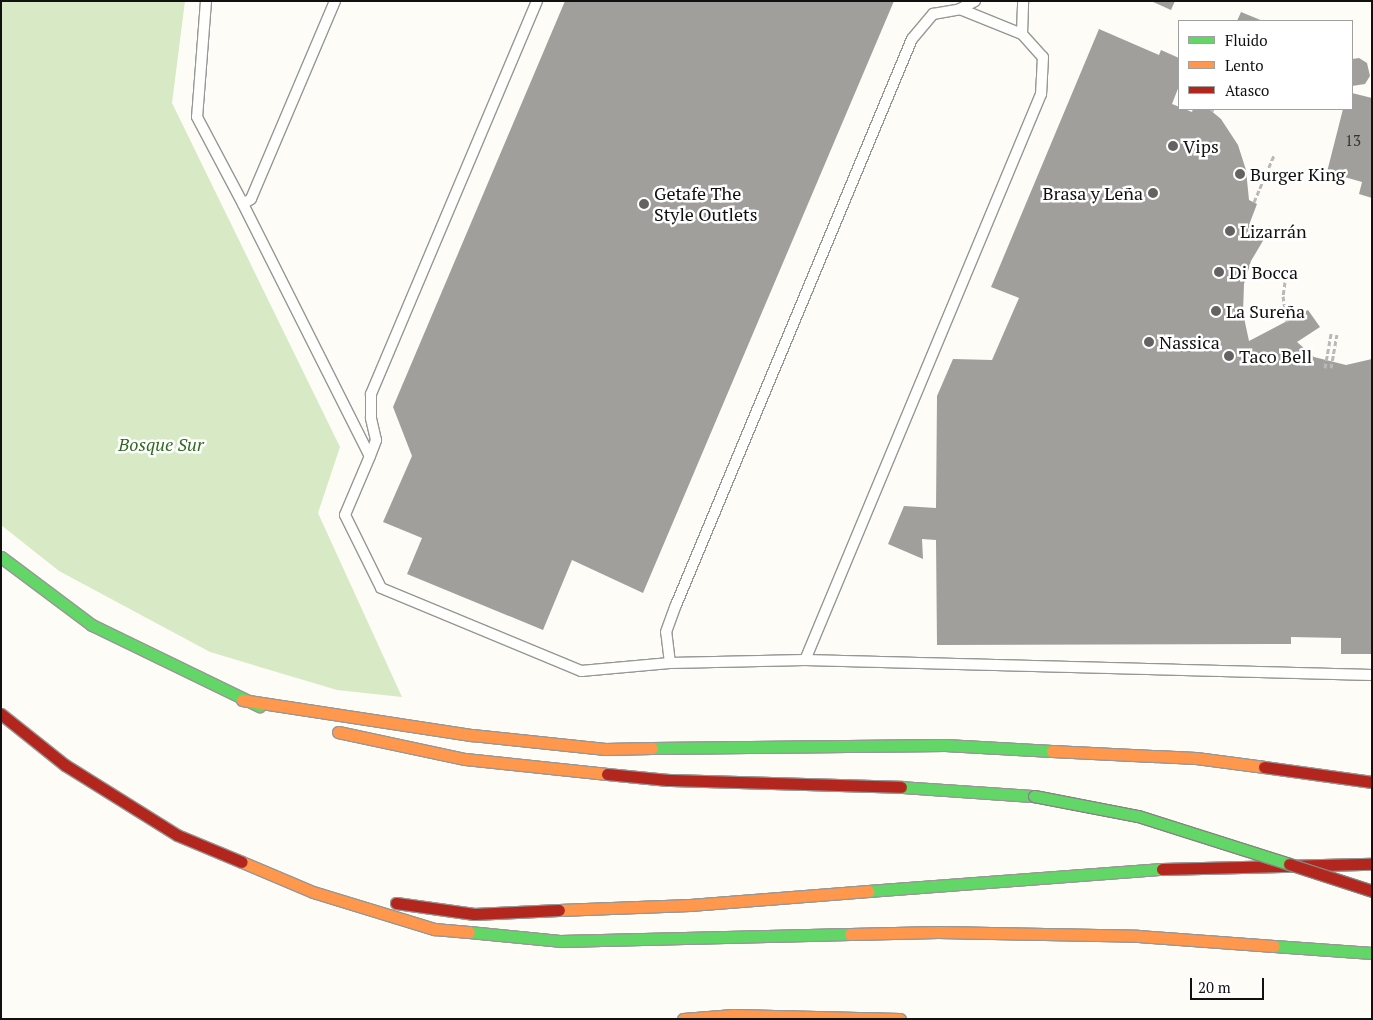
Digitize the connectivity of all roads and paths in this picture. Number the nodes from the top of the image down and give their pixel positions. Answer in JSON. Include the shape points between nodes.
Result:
{"nodes":[{"id":1,"x":206,"y":1,"type":"edge"},
{"id":2,"x":335,"y":1,"type":"edge"},
{"id":3,"x":537,"y":1,"type":"edge"},
{"id":4,"x":975,"y":1,"type":"edge"},
{"id":5,"x":1023,"y":1,"type":"edge"},
{"id":6,"x":960,"y":9,"type":"junction"},
{"id":7,"x":1022,"y":34,"type":"junction"},
{"id":8,"x":1274,"y":155,"type":"dead end"},
{"id":9,"x":1254,"y":202,"type":"dead end"},
{"id":10,"x":243,"y":204,"type":"junction"},
{"id":11,"x":1285,"y":282,"type":"dead end"},
{"id":12,"x":1287,"y":322,"type":"dead end"},
{"id":13,"x":1331,"y":334,"type":"dead end"},
{"id":14,"x":1337,"y":335,"type":"dead end"},
{"id":15,"x":1325,"y":368,"type":"dead end"},
{"id":16,"x":1331,"y":368,"type":"dead end"},
{"id":17,"x":370,"y":456,"type":"junction"},
{"id":18,"x":1,"y":557,"type":"edge"},
{"id":19,"x":805,"y":660,"type":"junction"},
{"id":20,"x":670,"y":663,"type":"junction"},
{"id":21,"x":1372,"y":675,"type":"edge"},
{"id":22,"x":242,"y":700,"type":"junction"},
{"id":23,"x":1,"y":714,"type":"edge"},
{"id":24,"x":1372,"y":782,"type":"edge"},
{"id":25,"x":1372,"y":864,"type":"edge"},
{"id":26,"x":1372,"y":890,"type":"edge"},
{"id":27,"x":313,"y":892,"type":"junction"},
{"id":28,"x":1372,"y":953,"type":"edge"},
{"id":29,"x":683,"y":1019,"type":"edge"},
{"id":30,"x":900,"y":1019,"type":"edge"}],
"edges":[{"from":1,"to":10,"type":"lane","via":[[198,117]]},
{"from":2,"to":10,"type":"lane","via":[[251,199]]},
{"from":3,"to":17,"type":"lane","via":[[371,394],[371,418],[376,440]]},
{"from":4,"to":6,"type":"lane"},
{"from":5,"to":7,"type":"lane"},
{"from":6,"to":7,"type":"lane"},
{"from":6,"to":20,"type":"lane","via":[[933,14],[912,39],[676,605],[666,632]]},
{"from":7,"to":19,"type":"lane","via":[[1043,57],[1041,94]]},
{"from":8,"to":9,"type":"path"},
{"from":10,"to":17,"type":"lane"},
{"from":11,"to":12,"type":"path","via":[[1283,296]]},
{"from":13,"to":15,"type":"path"},
{"from":14,"to":16,"type":"path"},
{"from":17,"to":20,"type":"lane","via":[[345,515],[381,588],[582,671]]},
{"from":18,"to":22,"type":"highway","via":[[92,625]]},
{"from":19,"to":20,"type":"lane"},
{"from":19,"to":21,"type":"lane"},
{"from":22,"to":24,"type":"highway","via":[[472,735],[605,749],[945,745],[1196,758]]},
{"from":22,"to":26,"type":"highway","bridge":true,"via":[[317,726],[465,758],[668,780],[933,788],[1034,796],[1138,816]]},
{"from":23,"to":27,"type":"highway","via":[[65,765],[178,835]]},
{"from":25,"to":27,"type":"highway","via":[[1176,868],[690,905],[474,914]]},
{"from":27,"to":28,"type":"highway","via":[[434,929],[560,941],[948,932],[1138,936]]},
{"from":29,"to":30,"type":"highway","via":[[733,1015]]}]}
